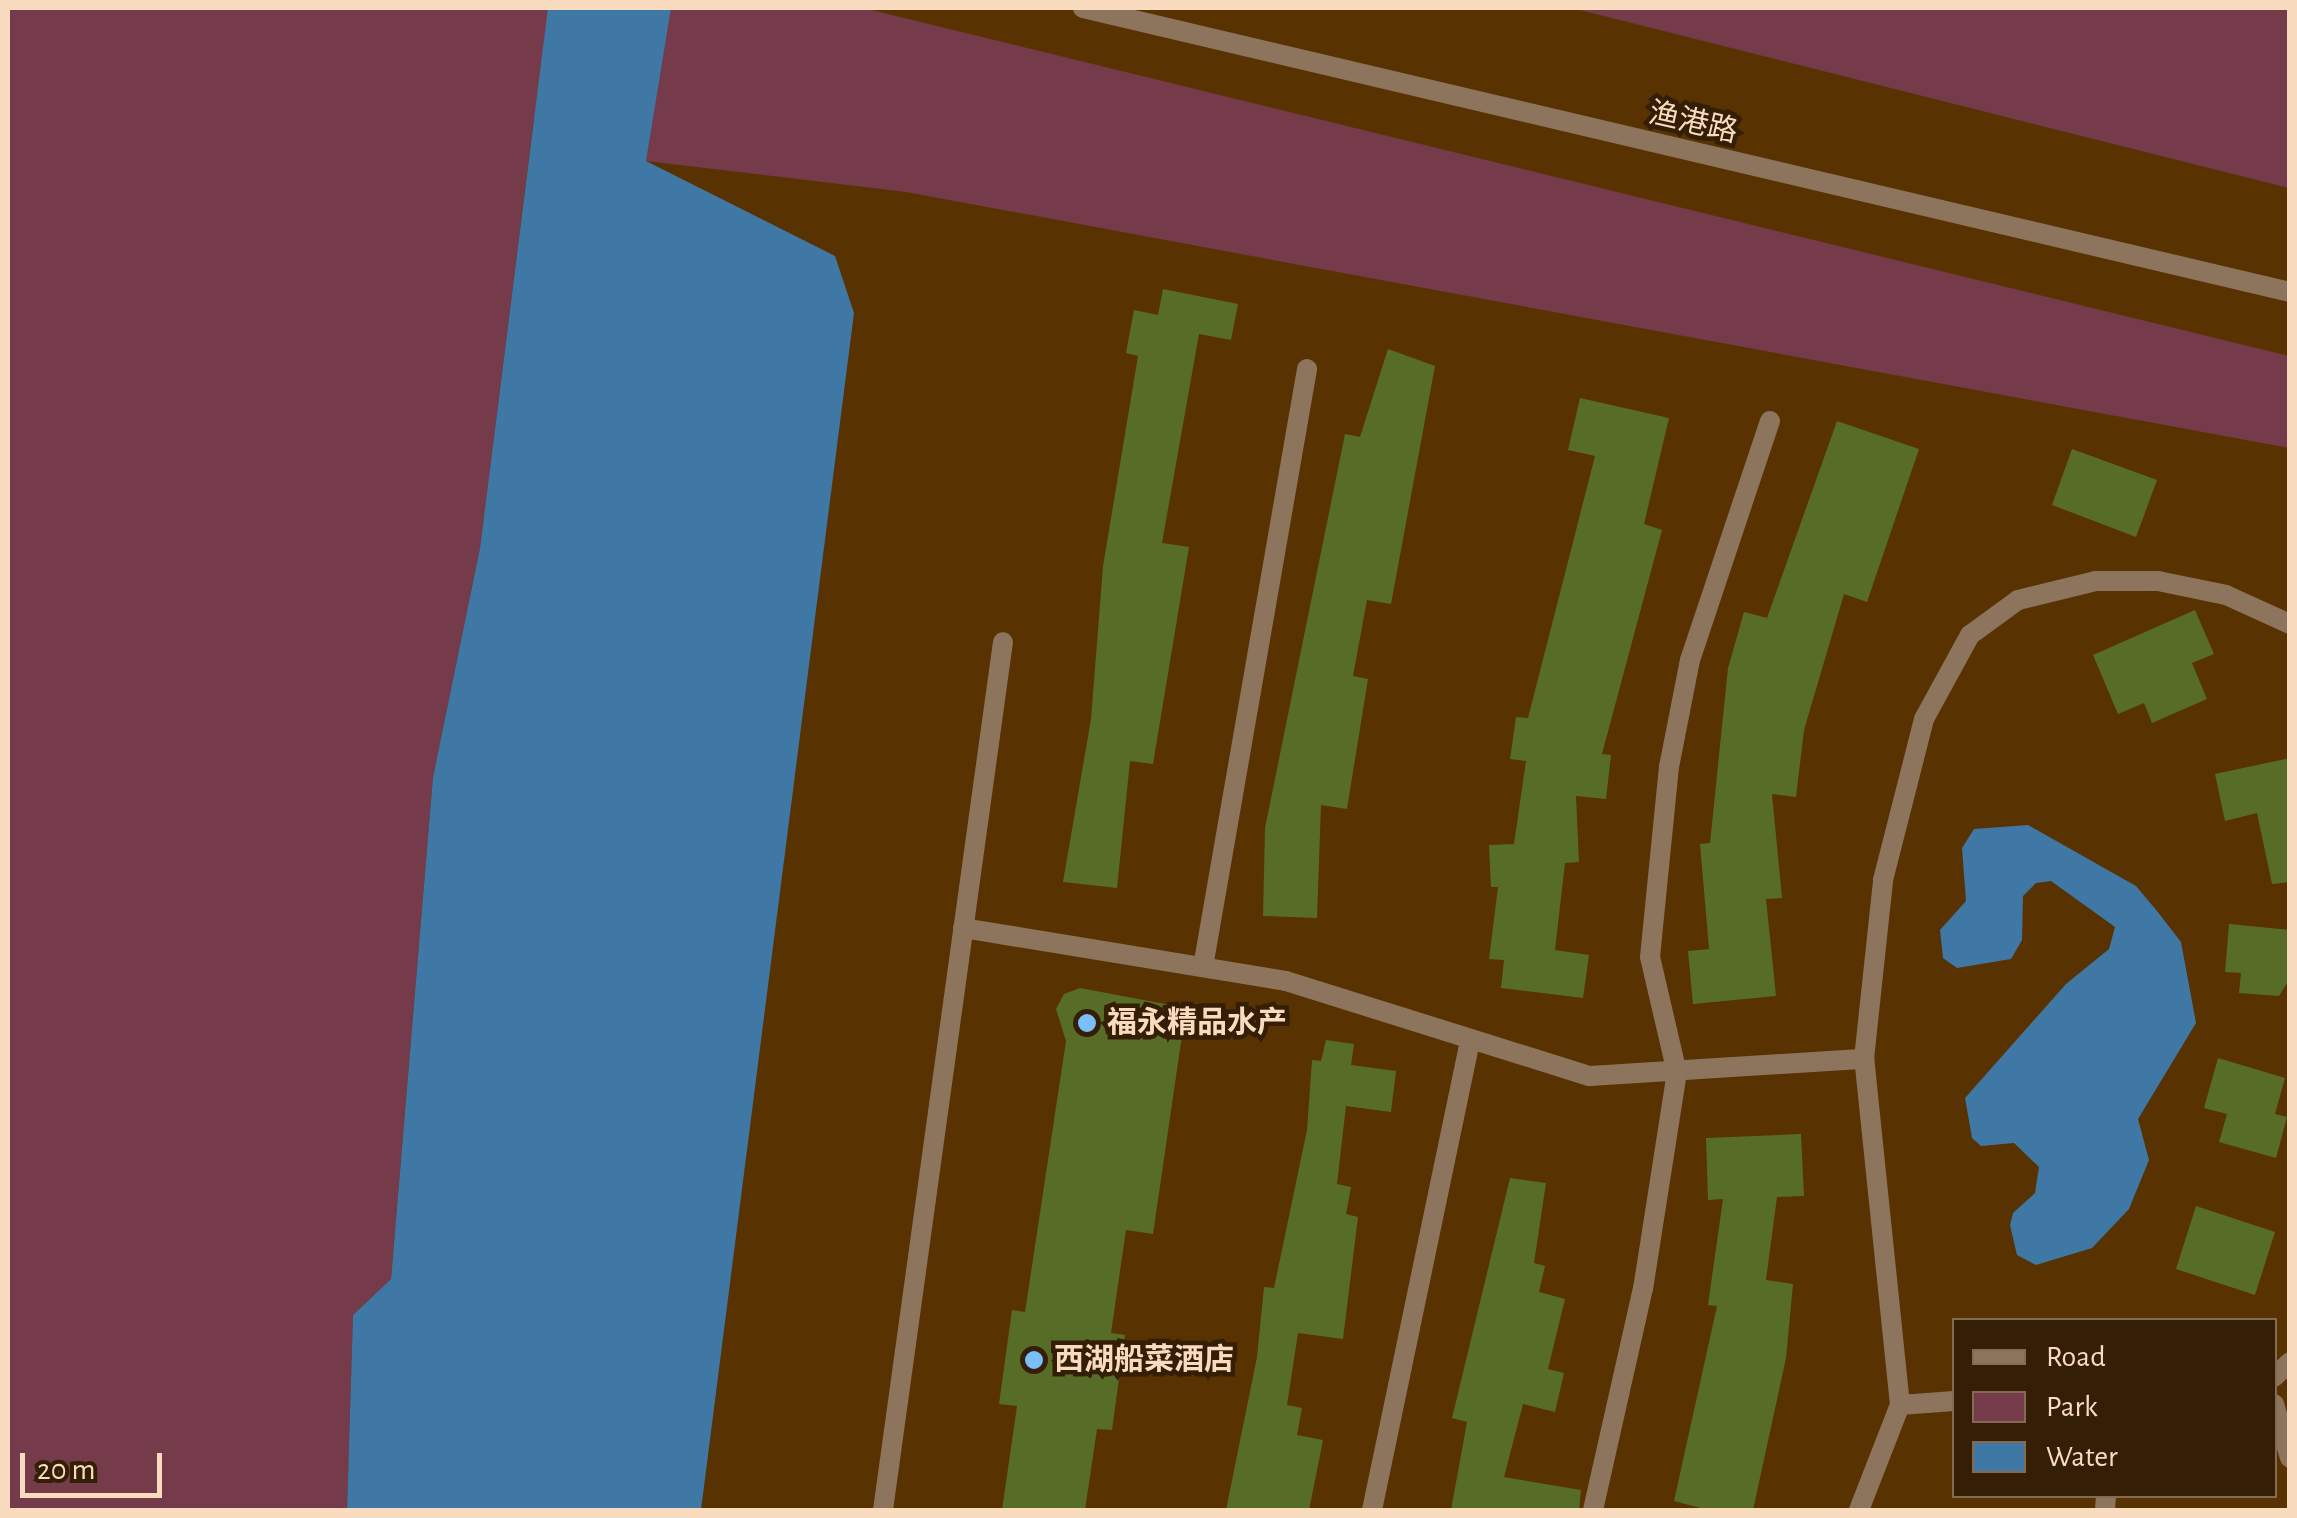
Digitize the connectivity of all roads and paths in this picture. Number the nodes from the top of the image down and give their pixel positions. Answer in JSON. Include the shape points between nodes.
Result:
{"nodes":[{"id":1,"x":1083,"y":8,"type":"edge"},
{"id":2,"x":2290,"y":292,"type":"edge"},
{"id":3,"x":1307,"y":368,"type":"dead end"},
{"id":4,"x":1770,"y":421,"type":"dead end"},
{"id":5,"x":2290,"y":624,"type":"edge"},
{"id":6,"x":1002,"y":642,"type":"dead end"},
{"id":7,"x":963,"y":928,"type":"junction"},
{"id":8,"x":1203,"y":967,"type":"junction"},
{"id":9,"x":1470,"y":1041,"type":"junction"},
{"id":10,"x":1864,"y":1060,"type":"junction"},
{"id":11,"x":1678,"y":1073,"type":"junction"},
{"id":12,"x":1952,"y":1402,"type":"edge"},
{"id":13,"x":1900,"y":1405,"type":"junction"},
{"id":14,"x":2277,"y":1414,"type":"edge"},
{"id":15,"x":2290,"y":1458,"type":"edge"},
{"id":16,"x":883,"y":1510,"type":"edge"},
{"id":17,"x":1372,"y":1510,"type":"edge"},
{"id":18,"x":1593,"y":1510,"type":"edge"},
{"id":19,"x":1859,"y":1510,"type":"edge"}],
"edges":[{"from":1,"to":2,"type":"street","name":"渔港路"},
{"from":3,"to":8,"type":"street"},
{"from":4,"to":11,"type":"street","via":[[1690,660],[1669,767],[1650,957]]},
{"from":5,"to":10,"type":"street","via":[[2226,594],[2158,581],[2096,582],[2018,600],[1970,635],[1924,719],[1888,862]]},
{"from":6,"to":7,"type":"street"},
{"from":7,"to":8,"type":"street"},
{"from":7,"to":16,"type":"street"},
{"from":8,"to":9,"type":"street","via":[[1378,1005]]},
{"from":9,"to":11,"type":"street","via":[[1590,1076]]},
{"from":9,"to":17,"type":"street"},
{"from":10,"to":11,"type":"street"},
{"from":10,"to":13,"type":"street"},
{"from":11,"to":18,"type":"street","via":[[1642,1289]]},
{"from":12,"to":13,"type":"street"},
{"from":13,"to":19,"type":"street"},
{"from":14,"to":15,"type":"street"}]}
